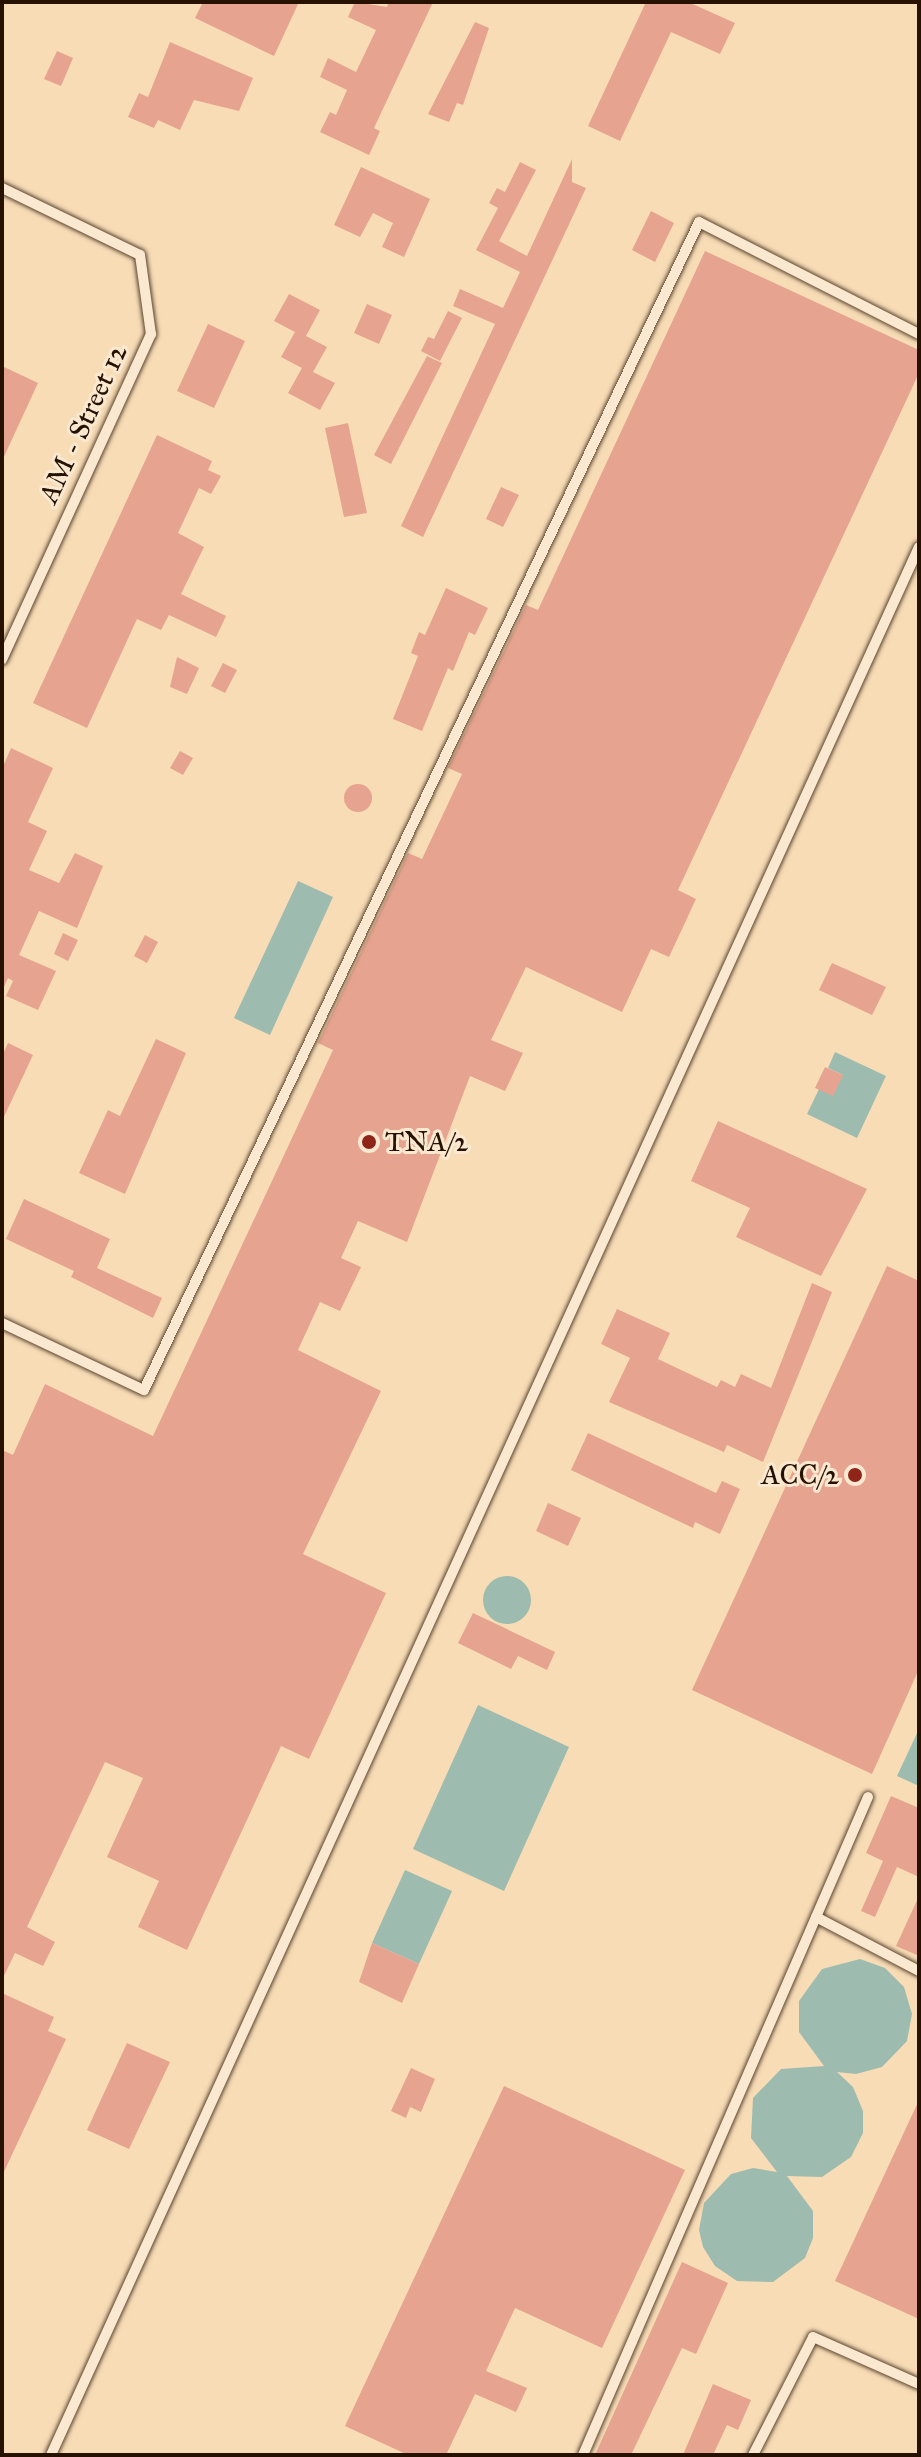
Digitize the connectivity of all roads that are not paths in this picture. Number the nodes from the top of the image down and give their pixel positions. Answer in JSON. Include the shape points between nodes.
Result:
{"nodes":[{"id":1,"x":2,"y":188,"type":"edge"},
{"id":2,"x":919,"y":334,"type":"edge"},
{"id":3,"x":919,"y":547,"type":"edge"},
{"id":4,"x":2,"y":659,"type":"edge"},
{"id":5,"x":2,"y":1323,"type":"edge"},
{"id":6,"x":868,"y":1797,"type":"dead end"},
{"id":7,"x":816,"y":1917,"type":"junction"},
{"id":8,"x":919,"y":1971,"type":"edge"},
{"id":9,"x":919,"y":2384,"type":"edge"},
{"id":10,"x":51,"y":2455,"type":"edge"},
{"id":11,"x":583,"y":2455,"type":"edge"},
{"id":12,"x":753,"y":2455,"type":"edge"}],
"edges":[{"from":1,"to":4,"type":"lane","name":"AM - Street 12","via":[[140,255],[151,334]]},
{"from":2,"to":5,"type":"lane","via":[[699,222],[144,1390]]},
{"from":3,"to":10,"type":"lane"},
{"from":6,"to":7,"type":"lane"},
{"from":7,"to":8,"type":"lane"},
{"from":7,"to":11,"type":"lane"},
{"from":9,"to":12,"type":"lane","via":[[813,2337]]}]}
